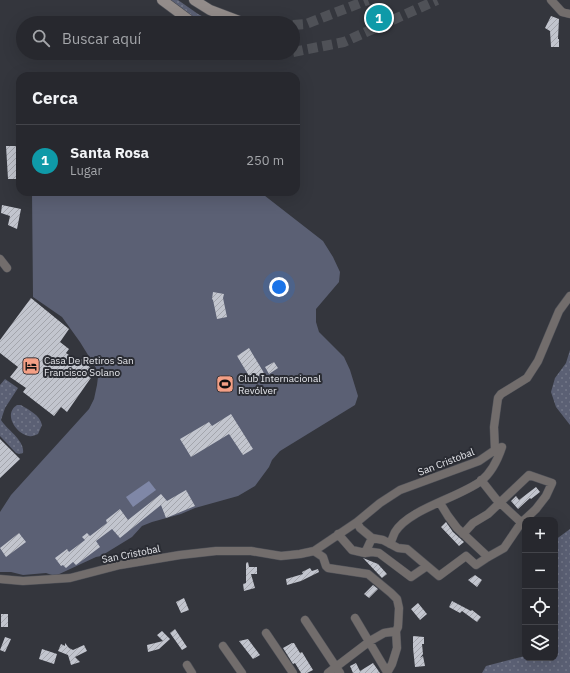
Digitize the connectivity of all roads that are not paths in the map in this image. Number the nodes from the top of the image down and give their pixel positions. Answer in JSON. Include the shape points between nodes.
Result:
{"nodes":[{"id":1,"x":162,"y":0,"type":"edge"},
{"id":2,"x":194,"y":0,"type":"edge"},
{"id":3,"x":551,"y":0,"type":"edge"},
{"id":4,"x":570,"y":14,"type":"edge"},
{"id":5,"x":184,"y":16,"type":"edge"},
{"id":6,"x":226,"y":16,"type":"edge"},
{"id":7,"x":0,"y":259,"type":"edge"},
{"id":8,"x":7,"y":268,"type":"dead end"},
{"id":9,"x":570,"y":296,"type":"edge"},
{"id":10,"x":495,"y":450,"type":"junction"},
{"id":11,"x":481,"y":480,"type":"junction"},
{"id":12,"x":500,"y":502,"type":"junction"},
{"id":13,"x":440,"y":503,"type":"junction"},
{"id":14,"x":530,"y":517,"type":"edge"},
{"id":15,"x":358,"y":522,"type":"junction"},
{"id":16,"x":522,"y":524,"type":"edge"},
{"id":17,"x":522,"y":526,"type":"edge"},
{"id":18,"x":338,"y":534,"type":"junction"},
{"id":19,"x":463,"y":534,"type":"junction"},
{"id":20,"x":372,"y":538,"type":"junction"},
{"id":21,"x":390,"y":544,"type":"junction"},
{"id":22,"x":314,"y":551,"type":"junction"},
{"id":23,"x":365,"y":553,"type":"junction"},
{"id":24,"x":488,"y":557,"type":"junction"},
{"id":25,"x":427,"y":566,"type":"junction"},
{"id":26,"x":0,"y":579,"type":"edge"},
{"id":27,"x":356,"y":618,"type":"dead end"},
{"id":28,"x":305,"y":620,"type":"dead end"},
{"id":29,"x":396,"y":631,"type":"junction"},
{"id":30,"x":266,"y":633,"type":"dead end"},
{"id":31,"x":370,"y":641,"type":"junction"},
{"id":32,"x":223,"y":646,"type":"dead end"},
{"id":33,"x":187,"y":665,"type":"dead end"},
{"id":34,"x":338,"y":670,"type":"edge"},
{"id":35,"x":192,"y":673,"type":"edge"},
{"id":36,"x":242,"y":673,"type":"edge"},
{"id":37,"x":293,"y":673,"type":"edge"},
{"id":38,"x":328,"y":673,"type":"edge"},
{"id":39,"x":387,"y":673,"type":"edge"}],
"edges":[{"from":1,"to":5,"type":"main road"},
{"from":2,"to":6,"type":"main road"},
{"from":3,"to":4,"type":"street","via":[[562,12]]},
{"from":7,"to":8,"type":"street"},
{"from":9,"to":10,"type":"street","via":[[559,311],[538,361],[527,378],[500,394],[498,398],[494,427]]},
{"from":10,"to":11,"type":"street","via":[[502,447],[488,473]]},
{"from":10,"to":15,"type":"street","name":"San Cristobal","via":[[479,461],[400,490]]},
{"from":11,"to":12,"type":"street"},
{"from":11,"to":13,"type":"street"},
{"from":12,"to":14,"type":"street","via":[[529,475],[552,483],[546,496]]},
{"from":12,"to":16,"type":"street"},
{"from":12,"to":19,"type":"street"},
{"from":13,"to":19,"type":"street"},
{"from":13,"to":21,"type":"street","via":[[412,516],[395,532]]},
{"from":15,"to":18,"type":"street","name":"San Cristobal"},
{"from":15,"to":20,"type":"street","via":[[360,528]]},
{"from":17,"to":24,"type":"street","via":[[504,548]]},
{"from":18,"to":22,"type":"street","name":"San Cristobal"},
{"from":18,"to":23,"type":"street","via":[[352,550]]},
{"from":19,"to":24,"type":"street"},
{"from":20,"to":21,"type":"street"},
{"from":20,"to":23,"type":"street"},
{"from":21,"to":25,"type":"street","via":[[407,549]]},
{"from":22,"to":26,"type":"street","name":"San Cristobal","via":[[281,556],[251,551],[216,551],[120,565],[70,578],[23,581]]},
{"from":22,"to":29,"type":"street","via":[[323,556],[328,568],[368,574],[391,593],[398,604]]},
{"from":23,"to":25,"type":"street","via":[[379,554],[411,577]]},
{"from":24,"to":25,"type":"street","via":[[476,565],[466,556],[439,576]]},
{"from":27,"to":31,"type":"street"},
{"from":28,"to":34,"type":"street"},
{"from":29,"to":31,"type":"street","via":[[384,632]]},
{"from":29,"to":39,"type":"street","via":[[397,648]]},
{"from":30,"to":37,"type":"street"},
{"from":31,"to":34,"type":"street"},
{"from":31,"to":39,"type":"street"},
{"from":32,"to":36,"type":"street"},
{"from":33,"to":35,"type":"street"},
{"from":34,"to":38,"type":"street"}]}
